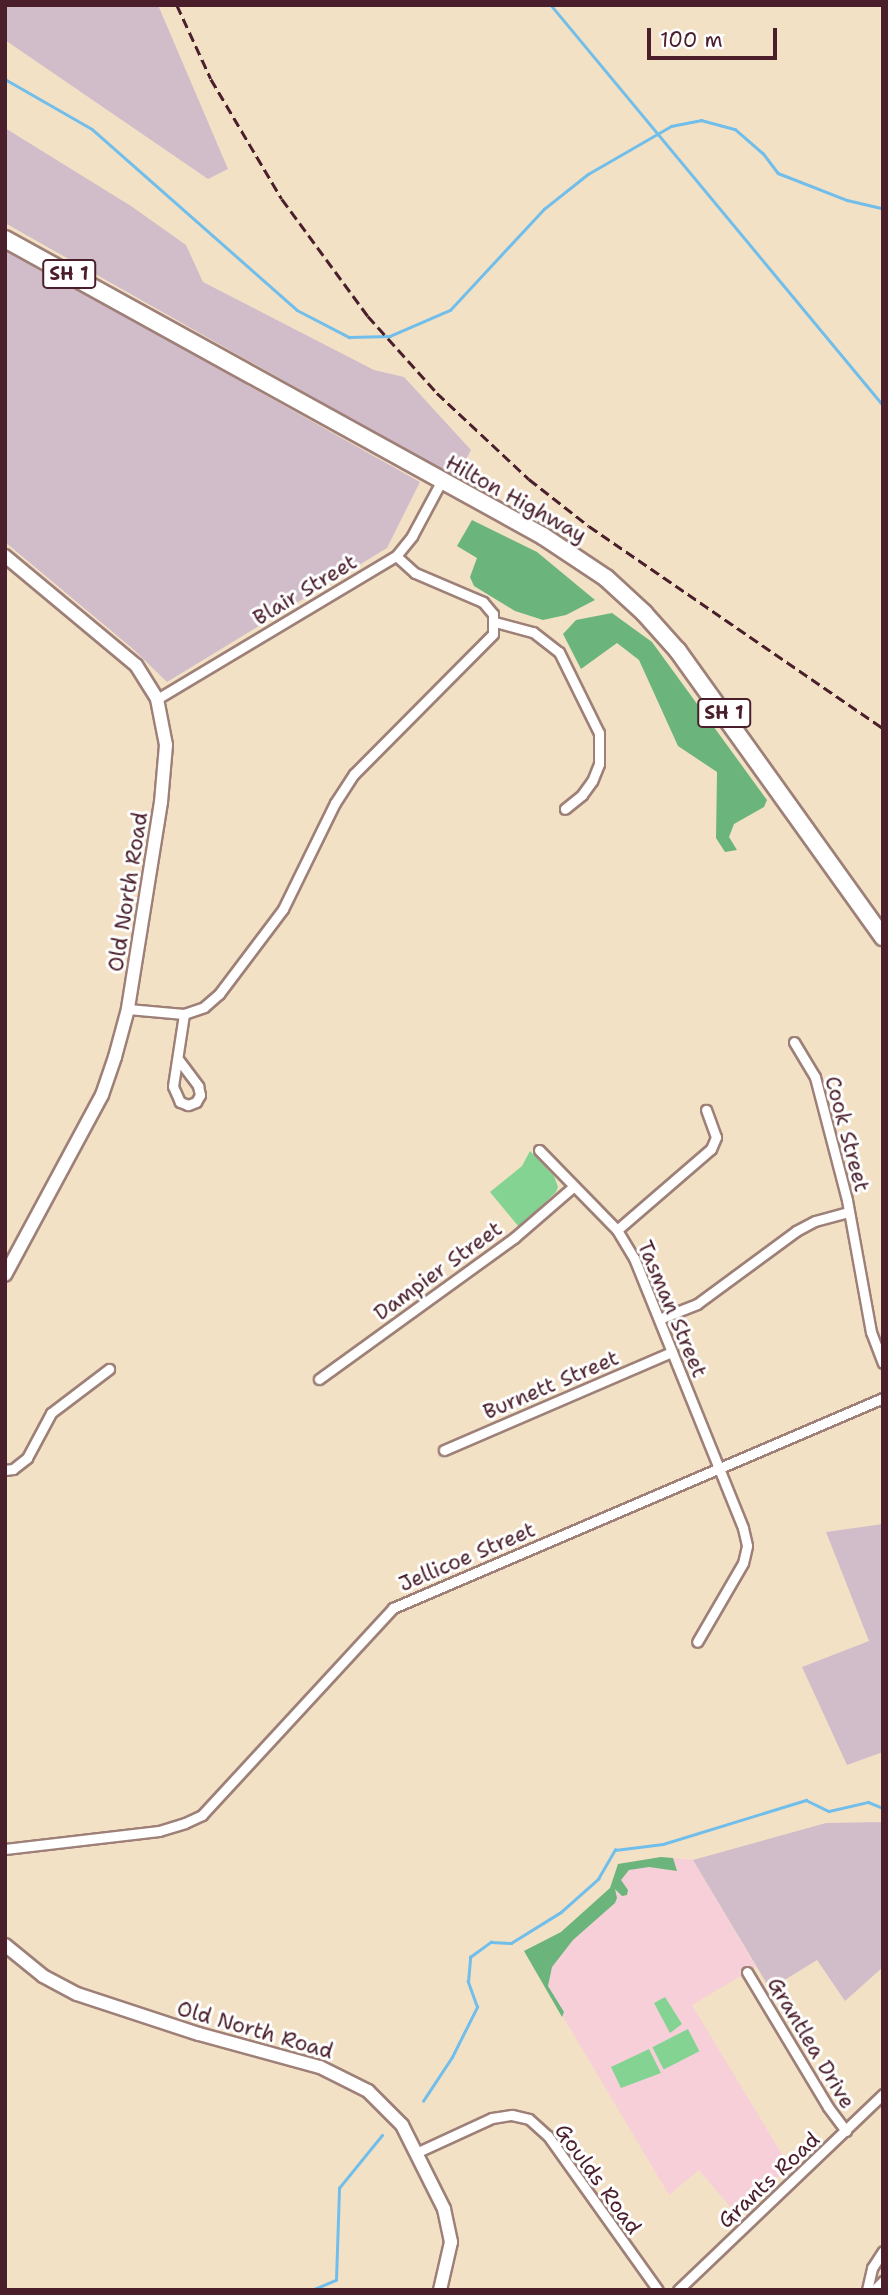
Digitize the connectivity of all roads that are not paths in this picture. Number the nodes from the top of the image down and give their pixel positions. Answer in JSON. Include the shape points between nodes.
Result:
{"nodes":[{"id":1,"x":5,"y":239,"type":"edge"},
{"id":2,"x":441,"y":482,"type":"junction"},
{"id":3,"x":5,"y":556,"type":"edge"},
{"id":4,"x":396,"y":556,"type":"junction"},
{"id":5,"x":495,"y":622,"type":"junction"},
{"id":6,"x":157,"y":699,"type":"junction"},
{"id":7,"x":565,"y":809,"type":"dead end"},
{"id":8,"x":883,"y":937,"type":"edge"},
{"id":9,"x":128,"y":1009,"type":"junction"},
{"id":10,"x":184,"y":1014,"type":"junction"},
{"id":11,"x":794,"y":1042,"type":"dead end"},
{"id":12,"x":178,"y":1059,"type":"junction"},
{"id":13,"x":706,"y":1110,"type":"dead end"},
{"id":14,"x":539,"y":1150,"type":"dead end"},
{"id":15,"x":573,"y":1186,"type":"junction"},
{"id":16,"x":849,"y":1212,"type":"junction"},
{"id":17,"x":617,"y":1230,"type":"junction"},
{"id":18,"x":5,"y":1275,"type":"edge"},
{"id":19,"x":659,"y":1319,"type":"junction"},
{"id":20,"x":672,"y":1352,"type":"junction"},
{"id":21,"x":883,"y":1363,"type":"edge"},
{"id":22,"x":109,"y":1369,"type":"dead end"},
{"id":23,"x":319,"y":1379,"type":"dead end"},
{"id":24,"x":883,"y":1398,"type":"edge"},
{"id":25,"x":444,"y":1450,"type":"dead end"},
{"id":26,"x":721,"y":1467,"type":"junction"},
{"id":27,"x":5,"y":1470,"type":"edge"},
{"id":28,"x":697,"y":1642,"type":"dead end"},
{"id":29,"x":5,"y":1849,"type":"edge"},
{"id":30,"x":5,"y":1945,"type":"edge"},
{"id":31,"x":747,"y":1972,"type":"dead end"},
{"id":32,"x":883,"y":2094,"type":"edge"},
{"id":33,"x":846,"y":2131,"type":"junction"},
{"id":34,"x":418,"y":2152,"type":"junction"},
{"id":35,"x":883,"y":2251,"type":"edge"},
{"id":36,"x":883,"y":2281,"type":"edge"},
{"id":37,"x":440,"y":2290,"type":"edge"},
{"id":38,"x":658,"y":2290,"type":"edge"},
{"id":39,"x":678,"y":2290,"type":"edge"},
{"id":40,"x":867,"y":2290,"type":"edge"},
{"id":41,"x":874,"y":2290,"type":"edge"}],
"edges":[{"from":1,"to":2,"type":"highway","name":"Hilton Highway","number":"SH 1"},
{"from":2,"to":4,"type":"street","name":"Blair Street"},
{"from":2,"to":8,"type":"highway","name":"Hilton Highway","number":"SH 1","via":[[565,549],[644,613],[693,670]]},
{"from":3,"to":6,"type":"street","name":"Old North Road","via":[[128,656],[144,673]]},
{"from":4,"to":5,"type":"street","via":[[415,573],[483,602]]},
{"from":4,"to":6,"type":"street","name":"Blair Street"},
{"from":5,"to":7,"type":"street","via":[[533,632],[559,652],[599,733],[599,764],[592,781]]},
{"from":5,"to":10,"type":"street","via":[[489,640],[343,789],[283,909],[231,980],[204,1007]]},
{"from":6,"to":9,"type":"street","name":"Old North Road","via":[[166,745],[165,775]]},
{"from":9,"to":10,"type":"street"},
{"from":9,"to":18,"type":"street","name":"Old North Road","via":[[102,1096]]},
{"from":10,"to":12,"type":"street"},
{"from":11,"to":16,"type":"street","name":"Cook Street","via":[[816,1077]]},
{"from":12,"to":12,"type":"street","via":[[200,1095],[188,1105],[180,1102],[173,1086]]},
{"from":13,"to":17,"type":"street","via":[[716,1137],[710,1149]]},
{"from":14,"to":15,"type":"street","name":"Tasman Street"},
{"from":15,"to":17,"type":"street","name":"Tasman Street"},
{"from":15,"to":23,"type":"street","name":"Dampier Street","via":[[514,1238]]},
{"from":16,"to":19,"type":"street","via":[[796,1231],[697,1304]]},
{"from":16,"to":21,"type":"street","name":"Cook Street","via":[[871,1332]]},
{"from":17,"to":19,"type":"street","name":"Tasman Street"},
{"from":19,"to":20,"type":"street","name":"Tasman Street"},
{"from":20,"to":25,"type":"street","name":"Burnett Street"},
{"from":20,"to":26,"type":"street","name":"Tasman Street"},
{"from":22,"to":27,"type":"street","via":[[51,1413],[27,1458]]},
{"from":24,"to":26,"type":"street","name":"Jellicoe Street"},
{"from":26,"to":28,"type":"street","name":"Tasman Street","via":[[747,1546],[743,1563]]},
{"from":26,"to":29,"type":"street","name":"Jellicoe Street","via":[[393,1608],[202,1815],[159,1831]]},
{"from":30,"to":34,"type":"street","name":"Old North Road","via":[[43,1976],[77,1994],[348,2079],[393,2113]]},
{"from":31,"to":33,"type":"street","name":"Grantlea Drive"},
{"from":32,"to":33,"type":"street","name":"Grants Road"},
{"from":33,"to":39,"type":"street","name":"Grants Road"},
{"from":34,"to":37,"type":"street","name":"Old North Road","via":[[444,2209],[451,2242]]},
{"from":34,"to":38,"type":"street","name":"Goulds Road","via":[[492,2118],[512,2115],[529,2119],[548,2136]]},
{"from":35,"to":40,"type":"street","via":[[872,2268]]},
{"from":36,"to":41,"type":"street"}]}
